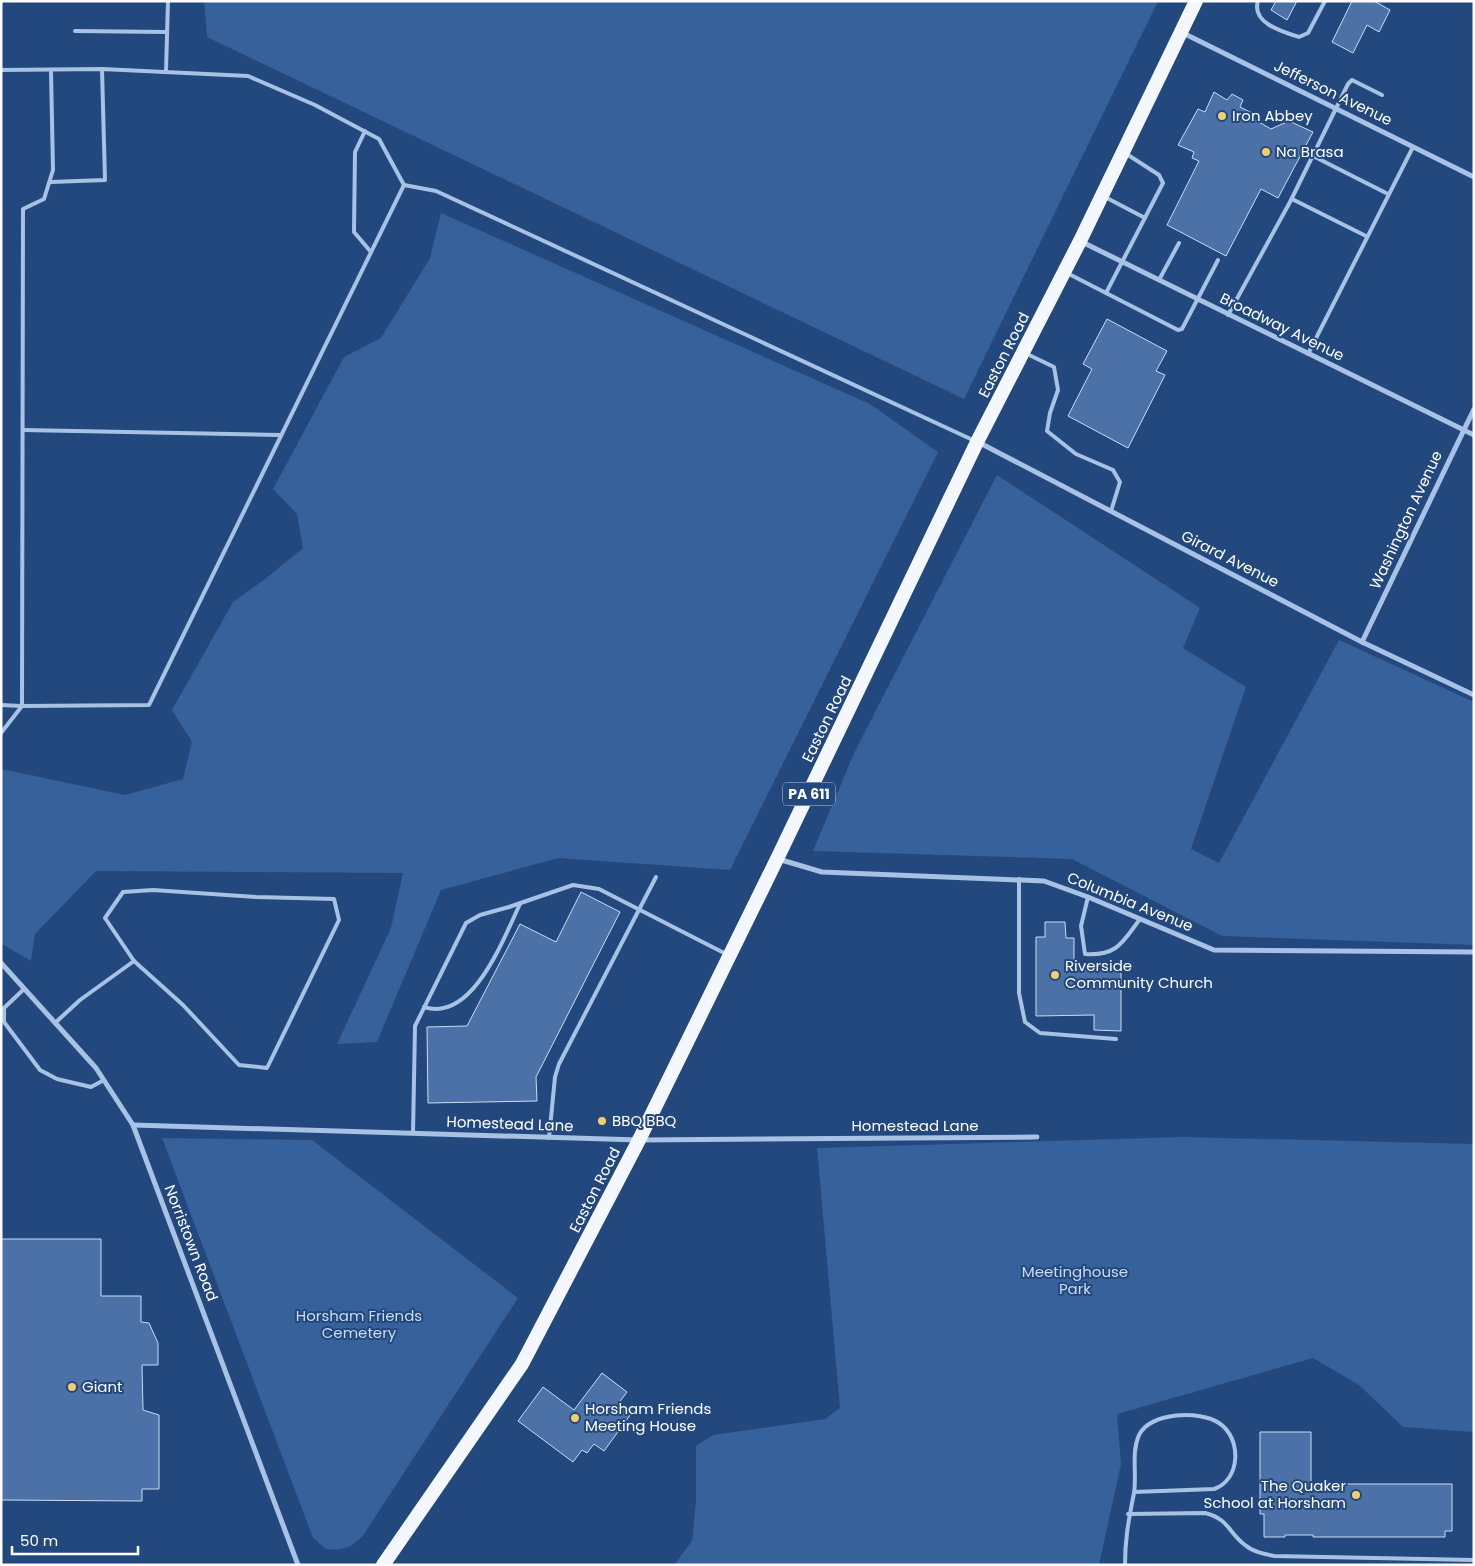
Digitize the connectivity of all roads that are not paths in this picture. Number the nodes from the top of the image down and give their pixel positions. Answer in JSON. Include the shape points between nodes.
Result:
{"nodes":[{"id":1,"x":168,"y":1,"type":"edge"},
{"id":2,"x":1196,"y":1,"type":"edge"},
{"id":3,"x":1258,"y":1,"type":"edge"},
{"id":4,"x":1325,"y":1,"type":"edge"},
{"id":5,"x":75,"y":31,"type":"dead end"},
{"id":6,"x":167,"y":32,"type":"junction"},
{"id":7,"x":1181,"y":32,"type":"junction"},
{"id":8,"x":1,"y":70,"type":"edge"},
{"id":9,"x":102,"y":70,"type":"junction"},
{"id":10,"x":51,"y":71,"type":"junction"},
{"id":11,"x":166,"y":71,"type":"junction"},
{"id":12,"x":1382,"y":95,"type":"dead end"},
{"id":13,"x":1336,"y":109,"type":"junction"},
{"id":14,"x":365,"y":131,"type":"junction"},
{"id":15,"x":1413,"y":147,"type":"junction"},
{"id":16,"x":1123,"y":151,"type":"junction"},
{"id":17,"x":1313,"y":156,"type":"junction"},
{"id":18,"x":1474,"y":177,"type":"edge"},
{"id":19,"x":51,"y":182,"type":"junction"},
{"id":20,"x":404,"y":185,"type":"junction"},
{"id":21,"x":1388,"y":194,"type":"junction"},
{"id":22,"x":1102,"y":195,"type":"junction"},
{"id":23,"x":1292,"y":199,"type":"junction"},
{"id":24,"x":1145,"y":218,"type":"junction"},
{"id":25,"x":1366,"y":236,"type":"junction"},
{"id":26,"x":1080,"y":241,"type":"junction"},
{"id":27,"x":1179,"y":243,"type":"dead end"},
{"id":28,"x":371,"y":252,"type":"junction"},
{"id":29,"x":1218,"y":260,"type":"dead end"},
{"id":30,"x":1122,"y":262,"type":"junction"},
{"id":31,"x":1064,"y":272,"type":"junction"},
{"id":32,"x":1159,"y":280,"type":"junction"},
{"id":33,"x":1106,"y":293,"type":"junction"},
{"id":34,"x":1198,"y":299,"type":"junction"},
{"id":35,"x":1228,"y":315,"type":"junction"},
{"id":36,"x":1023,"y":352,"type":"junction"},
{"id":37,"x":1308,"y":354,"type":"junction"},
{"id":38,"x":1474,"y":409,"type":"edge"},
{"id":39,"x":23,"y":430,"type":"junction"},
{"id":40,"x":1462,"y":431,"type":"junction"},
{"id":41,"x":280,"y":435,"type":"junction"},
{"id":42,"x":1474,"y":435,"type":"edge"},
{"id":43,"x":977,"y":442,"type":"junction"},
{"id":44,"x":1111,"y":512,"type":"junction"},
{"id":45,"x":1362,"y":642,"type":"junction"},
{"id":46,"x":1474,"y":695,"type":"edge"},
{"id":47,"x":1,"y":705,"type":"edge"},
{"id":48,"x":22,"y":706,"type":"junction"},
{"id":49,"x":1,"y":733,"type":"edge"},
{"id":50,"x":778,"y":859,"type":"junction"},
{"id":51,"x":656,"y":877,"type":"dead end"},
{"id":52,"x":1019,"y":879,"type":"junction"},
{"id":53,"x":1088,"y":897,"type":"junction"},
{"id":54,"x":520,"y":904,"type":"junction"},
{"id":55,"x":640,"y":909,"type":"junction"},
{"id":56,"x":1140,"y":919,"type":"junction"},
{"id":57,"x":1474,"y":952,"type":"edge"},
{"id":58,"x":730,"y":956,"type":"junction"},
{"id":59,"x":134,"y":961,"type":"junction"},
{"id":60,"x":1,"y":963,"type":"edge"},
{"id":61,"x":24,"y":989,"type":"junction"},
{"id":62,"x":424,"y":1008,"type":"junction"},
{"id":63,"x":55,"y":1023,"type":"junction"},
{"id":64,"x":1116,"y":1039,"type":"dead end"},
{"id":65,"x":104,"y":1080,"type":"junction"},
{"id":66,"x":133,"y":1125,"type":"junction"},
{"id":67,"x":413,"y":1133,"type":"junction"},
{"id":68,"x":1037,"y":1137,"type":"dead end"},
{"id":69,"x":549,"y":1138,"type":"junction"},
{"id":70,"x":639,"y":1140,"type":"junction"},
{"id":71,"x":1134,"y":1492,"type":"junction"},
{"id":72,"x":1128,"y":1514,"type":"junction"},
{"id":73,"x":1474,"y":1560,"type":"edge"},
{"id":74,"x":298,"y":1565,"type":"edge"},
{"id":75,"x":383,"y":1565,"type":"edge"},
{"id":76,"x":1125,"y":1565,"type":"edge"}],
"edges":[{"from":1,"to":6,"type":"lane"},
{"from":2,"to":7,"type":"highway","name":"Easton Road","number":"PA 611"},
{"from":3,"to":4,"type":"lane","via":[[1256,9],[1261,19],[1299,37],[1308,33]]},
{"from":5,"to":6,"type":"lane"},
{"from":6,"to":11,"type":"lane"},
{"from":7,"to":13,"type":"street","name":"Jefferson Avenue"},
{"from":7,"to":16,"type":"highway","name":"Easton Road","number":"PA 611"},
{"from":8,"to":10,"type":"lane"},
{"from":9,"to":10,"type":"lane"},
{"from":9,"to":11,"type":"lane"},
{"from":9,"to":19,"type":"lane","via":[[104,180]]},
{"from":10,"to":19,"type":"lane"},
{"from":11,"to":14,"type":"lane","via":[[248,76]]},
{"from":12,"to":13,"type":"lane","via":[[1352,80]]},
{"from":13,"to":15,"type":"street","name":"Jefferson Avenue"},
{"from":13,"to":17,"type":"lane"},
{"from":14,"to":20,"type":"lane","via":[[379,139]]},
{"from":14,"to":28,"type":"lane","via":[[355,152],[354,232]]},
{"from":15,"to":18,"type":"street","name":"Jefferson Avenue"},
{"from":15,"to":21,"type":"lane"},
{"from":16,"to":22,"type":"highway","name":"Easton Road","number":"PA 611"},
{"from":16,"to":24,"type":"lane","via":[[1160,175],[1163,183]]},
{"from":17,"to":21,"type":"lane"},
{"from":17,"to":23,"type":"lane"},
{"from":19,"to":39,"type":"lane","via":[[44,199],[23,209]]},
{"from":20,"to":28,"type":"lane"},
{"from":20,"to":43,"type":"lane","via":[[436,191]]},
{"from":21,"to":25,"type":"lane"},
{"from":22,"to":24,"type":"lane"},
{"from":22,"to":26,"type":"highway","name":"Easton Road","number":"PA 611"},
{"from":23,"to":25,"type":"lane"},
{"from":23,"to":35,"type":"lane"},
{"from":24,"to":30,"type":"lane"},
{"from":25,"to":37,"type":"lane"},
{"from":26,"to":30,"type":"street","name":"Broadway Avenue"},
{"from":26,"to":31,"type":"highway","name":"Easton Road","number":"PA 611"},
{"from":27,"to":32,"type":"lane"},
{"from":28,"to":41,"type":"lane"},
{"from":29,"to":34,"type":"lane"},
{"from":30,"to":32,"type":"street","name":"Broadway Avenue"},
{"from":30,"to":33,"type":"lane"},
{"from":31,"to":33,"type":"lane"},
{"from":31,"to":36,"type":"highway","name":"Easton Road","number":"PA 611"},
{"from":32,"to":34,"type":"street","name":"Broadway Avenue"},
{"from":33,"to":34,"type":"lane","via":[[1178,330],[1182,329]]},
{"from":34,"to":35,"type":"street","name":"Broadway Avenue"},
{"from":35,"to":37,"type":"street","name":"Broadway Avenue"},
{"from":36,"to":43,"type":"highway","name":"Easton Road","number":"PA 611"},
{"from":36,"to":44,"type":"lane","via":[[1054,367],[1058,390],[1047,431],[1076,454],[1113,470],[1120,482]]},
{"from":37,"to":40,"type":"street","name":"Broadway Avenue"},
{"from":38,"to":40,"type":"street","name":"Washington Avenue"},
{"from":39,"to":41,"type":"lane"},
{"from":39,"to":48,"type":"lane"},
{"from":40,"to":42,"type":"street","name":"Broadway Avenue"},
{"from":40,"to":45,"type":"street","name":"Washington Avenue"},
{"from":41,"to":48,"type":"lane","via":[[149,706]]},
{"from":43,"to":44,"type":"street","name":"Girard Avenue"},
{"from":43,"to":50,"type":"highway","name":"Easton Road","number":"PA 611"},
{"from":44,"to":45,"type":"street","name":"Girard Avenue"},
{"from":45,"to":46,"type":"street","name":"Girard Avenue"},
{"from":47,"to":48,"type":"lane"},
{"from":48,"to":49,"type":"lane"},
{"from":50,"to":52,"type":"street","name":"Columbia Avenue","via":[[822,872]]},
{"from":50,"to":58,"type":"highway","name":"Easton Road","number":"PA 611"},
{"from":51,"to":55,"type":"lane"},
{"from":52,"to":53,"type":"street","name":"Columbia Avenue","via":[[1044,881]]},
{"from":52,"to":64,"type":"lane","via":[[1019,993],[1025,1022],[1040,1033]]},
{"from":53,"to":56,"type":"street","name":"Columbia Avenue"},
{"from":53,"to":56,"type":"lane","via":[[1081,926],[1085,954],[1102,955],[1121,945]]},
{"from":54,"to":55,"type":"lane","via":[[573,884],[599,889]]},
{"from":54,"to":62,"type":"lane","via":[[480,914],[466,923]]},
{"from":54,"to":62,"type":"lane","via":[[492,960],[470,993],[450,1006],[433,1010]]},
{"from":55,"to":58,"type":"lane"},
{"from":55,"to":69,"type":"lane","via":[[559,1064]]},
{"from":56,"to":57,"type":"street","name":"Columbia Avenue","via":[[1214,950]]},
{"from":58,"to":70,"type":"highway","name":"Easton Road","number":"PA 611"},
{"from":59,"to":59,"type":"lane","via":[[105,918],[123,892],[153,890],[334,900],[339,920],[267,1068],[240,1065],[183,1005]]},
{"from":59,"to":63,"type":"lane","via":[[80,1000]]},
{"from":60,"to":61,"type":"street","name":"Norristown Road"},
{"from":61,"to":63,"type":"street","name":"Norristown Road"},
{"from":61,"to":65,"type":"lane","via":[[4,1008],[4,1022],[40,1070],[56,1079],[91,1086]]},
{"from":62,"to":67,"type":"lane","via":[[415,1026]]},
{"from":63,"to":65,"type":"street","name":"Norristown Road"},
{"from":65,"to":66,"type":"street","name":"Norristown Road"},
{"from":66,"to":67,"type":"street","name":"Homestead Lane"},
{"from":66,"to":74,"type":"street","name":"Norristown Road"},
{"from":67,"to":69,"type":"street","name":"Homestead Lane"},
{"from":68,"to":70,"type":"street","name":"Homestead Lane"},
{"from":69,"to":70,"type":"street","name":"Homestead Lane"},
{"from":70,"to":75,"type":"highway","name":"Easton Road","number":"PA 611","via":[[522,1364]]},
{"from":71,"to":71,"type":"lane","via":[[1137,1446],[1143,1430],[1161,1419],[1185,1415],[1203,1416],[1222,1425],[1231,1440],[1235,1459],[1231,1478],[1224,1486]]},
{"from":71,"to":72,"type":"lane"},
{"from":72,"to":73,"type":"lane","via":[[1215,1515],[1229,1525],[1244,1545],[1274,1556]]},
{"from":72,"to":76,"type":"lane"}]}
